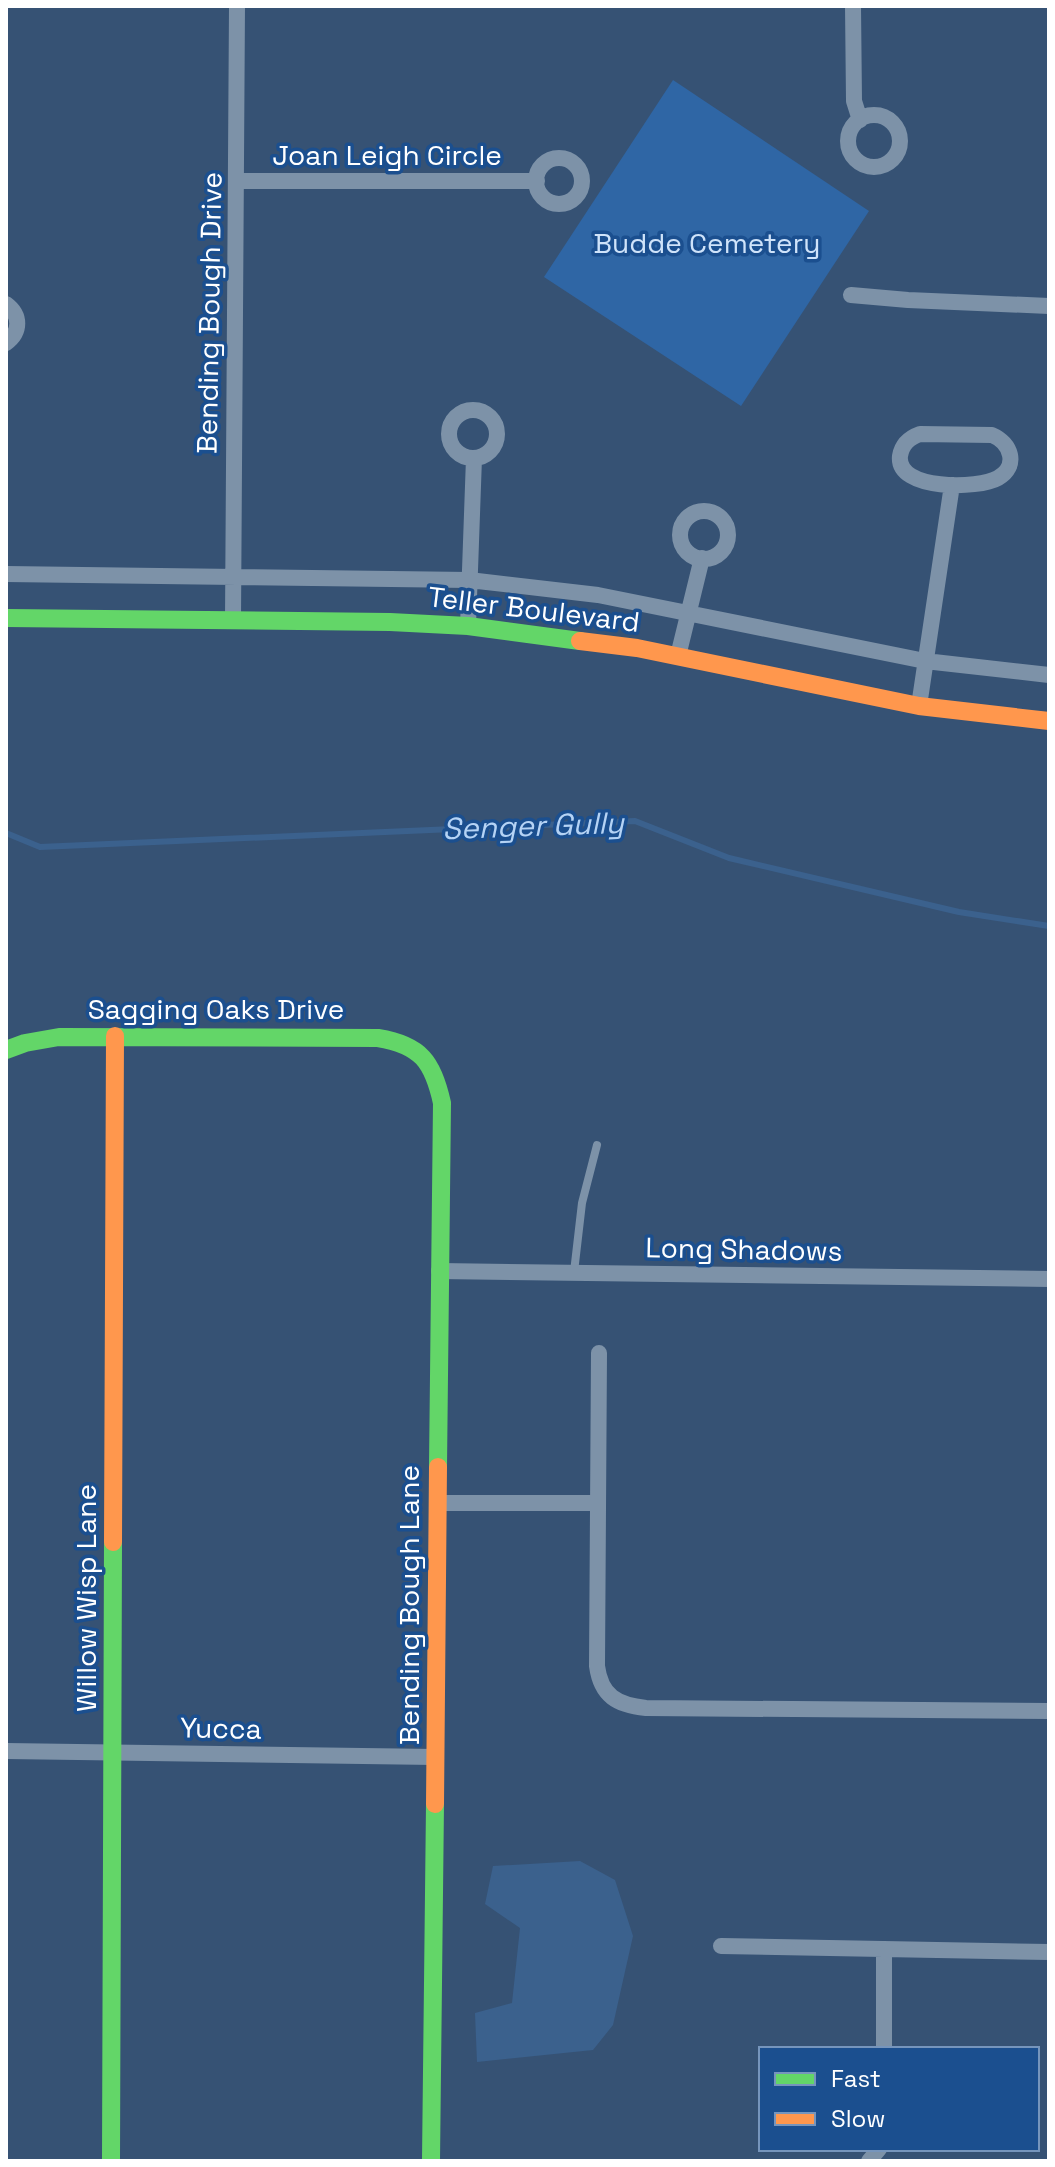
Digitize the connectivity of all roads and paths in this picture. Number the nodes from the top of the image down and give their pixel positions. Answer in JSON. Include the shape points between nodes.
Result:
{"nodes":[{"id":1,"x":237,"y":6,"type":"edge"},
{"id":2,"x":853,"y":6,"type":"edge"},
{"id":3,"x":860,"y":120,"type":"dead end"},
{"id":4,"x":237,"y":181,"type":"junction"},
{"id":5,"x":537,"y":181,"type":"dead end"},
{"id":6,"x":851,"y":295,"type":"dead end"},
{"id":7,"x":6,"y":304,"type":"edge"},
{"id":8,"x":1049,"y":306,"type":"edge"},
{"id":9,"x":6,"y":343,"type":"edge"},
{"id":10,"x":474,"y":458,"type":"dead end"},
{"id":11,"x":952,"y":485,"type":"junction"},
{"id":12,"x":702,"y":558,"type":"dead end"},
{"id":13,"x":6,"y":574,"type":"edge"},
{"id":14,"x":233,"y":575,"type":"junction"},
{"id":15,"x":469,"y":580,"type":"junction"},
{"id":16,"x":689,"y":612,"type":"junction"},
{"id":17,"x":6,"y":618,"type":"edge"},
{"id":18,"x":233,"y":620,"type":"junction"},
{"id":19,"x":468,"y":626,"type":"junction"},
{"id":20,"x":678,"y":656,"type":"junction"},
{"id":21,"x":925,"y":661,"type":"junction"},
{"id":22,"x":1049,"y":675,"type":"edge"},
{"id":23,"x":919,"y":706,"type":"junction"},
{"id":24,"x":1049,"y":721,"type":"edge"},
{"id":25,"x":115,"y":1036,"type":"junction"},
{"id":26,"x":6,"y":1050,"type":"edge"},
{"id":27,"x":424,"y":1054,"type":"joint"},
{"id":28,"x":597,"y":1145,"type":"dead end"},
{"id":29,"x":439,"y":1271,"type":"junction"},
{"id":30,"x":574,"y":1272,"type":"junction"},
{"id":31,"x":1049,"y":1279,"type":"edge"},
{"id":32,"x":599,"y":1353,"type":"dead end"},
{"id":33,"x":437,"y":1503,"type":"junction"},
{"id":34,"x":598,"y":1503,"type":"junction"},
{"id":35,"x":1049,"y":1711,"type":"edge"},
{"id":36,"x":6,"y":1751,"type":"edge"},
{"id":37,"x":114,"y":1753,"type":"junction"},
{"id":38,"x":435,"y":1757,"type":"junction"},
{"id":39,"x":721,"y":1946,"type":"dead end"},
{"id":40,"x":884,"y":1949,"type":"junction"},
{"id":41,"x":1049,"y":1952,"type":"edge"},
{"id":42,"x":884,"y":2047,"type":"edge"},
{"id":43,"x":111,"y":2161,"type":"edge"},
{"id":44,"x":431,"y":2161,"type":"edge"}],
"edges":[{"from":1,"to":4,"type":"street","name":"Bending Bough Drive"},
{"from":2,"to":3,"type":"street","via":[[854,101]]},
{"from":4,"to":5,"type":"street","name":"Joan Leigh Circle"},
{"from":4,"to":14,"type":"street","name":"Bending Bough Drive"},
{"from":6,"to":8,"type":"street"},
{"from":7,"to":9,"type":"street","via":[[18,323]]},
{"from":10,"to":15,"type":"street"},
{"from":11,"to":11,"type":"street","via":[[921,482],[904,471],[901,453],[910,438],[992,435],[1009,447],[1009,466],[995,480]]},
{"from":11,"to":21,"type":"street"},
{"from":12,"to":16,"type":"street"},
{"from":13,"to":14,"type":"street","name":"Teller Boulevard"},
{"from":14,"to":15,"type":"street","name":"Teller Boulevard"},
{"from":14,"to":18,"type":"street","name":"Bending Bough Drive"},
{"from":15,"to":16,"type":"street","name":"Teller Boulevard"},
{"from":15,"to":19,"type":"street"},
{"from":16,"to":20,"type":"street"},
{"from":16,"to":21,"type":"street","name":"Teller Boulevard"},
{"from":17,"to":18,"type":"street","name":"Teller Boulevard"},
{"from":18,"to":19,"type":"street","name":"Teller Boulevard"},
{"from":19,"to":20,"type":"street","name":"Teller Boulevard"},
{"from":20,"to":23,"type":"street","name":"Teller Boulevard"},
{"from":21,"to":22,"type":"street","name":"Teller Boulevard"},
{"from":21,"to":23,"type":"street"},
{"from":23,"to":24,"type":"street","name":"Teller Boulevard"},
{"from":25,"to":26,"type":"street","name":"Sagging Oaks Drive","via":[[59,1037]]},
{"from":25,"to":27,"type":"street","name":"Sagging Oaks Drive","via":[[378,1038]]},
{"from":25,"to":37,"type":"street","name":"Willow Wisp Lane"},
{"from":27,"to":29,"type":"street","name":"Bending Bough Lane","via":[[442,1103]]},
{"from":28,"to":30,"type":"lane","via":[[582,1203]]},
{"from":29,"to":30,"type":"street","name":"Long Shadows"},
{"from":29,"to":33,"type":"street","name":"Bending Bough Lane"},
{"from":30,"to":31,"type":"street","name":"Long Shadows"},
{"from":32,"to":34,"type":"street"},
{"from":33,"to":34,"type":"street"},
{"from":33,"to":38,"type":"street","name":"Bending Bough Lane"},
{"from":34,"to":35,"type":"street","via":[[597,1666],[603,1689],[618,1702],[646,1708]]},
{"from":36,"to":37,"type":"street","name":"Yucca"},
{"from":37,"to":38,"type":"street","name":"Yucca"},
{"from":37,"to":43,"type":"street","name":"Willow Wisp Lane"},
{"from":38,"to":44,"type":"street","name":"Bending Bough Lane"},
{"from":39,"to":40,"type":"street"},
{"from":40,"to":41,"type":"street"},
{"from":40,"to":42,"type":"street"}]}
